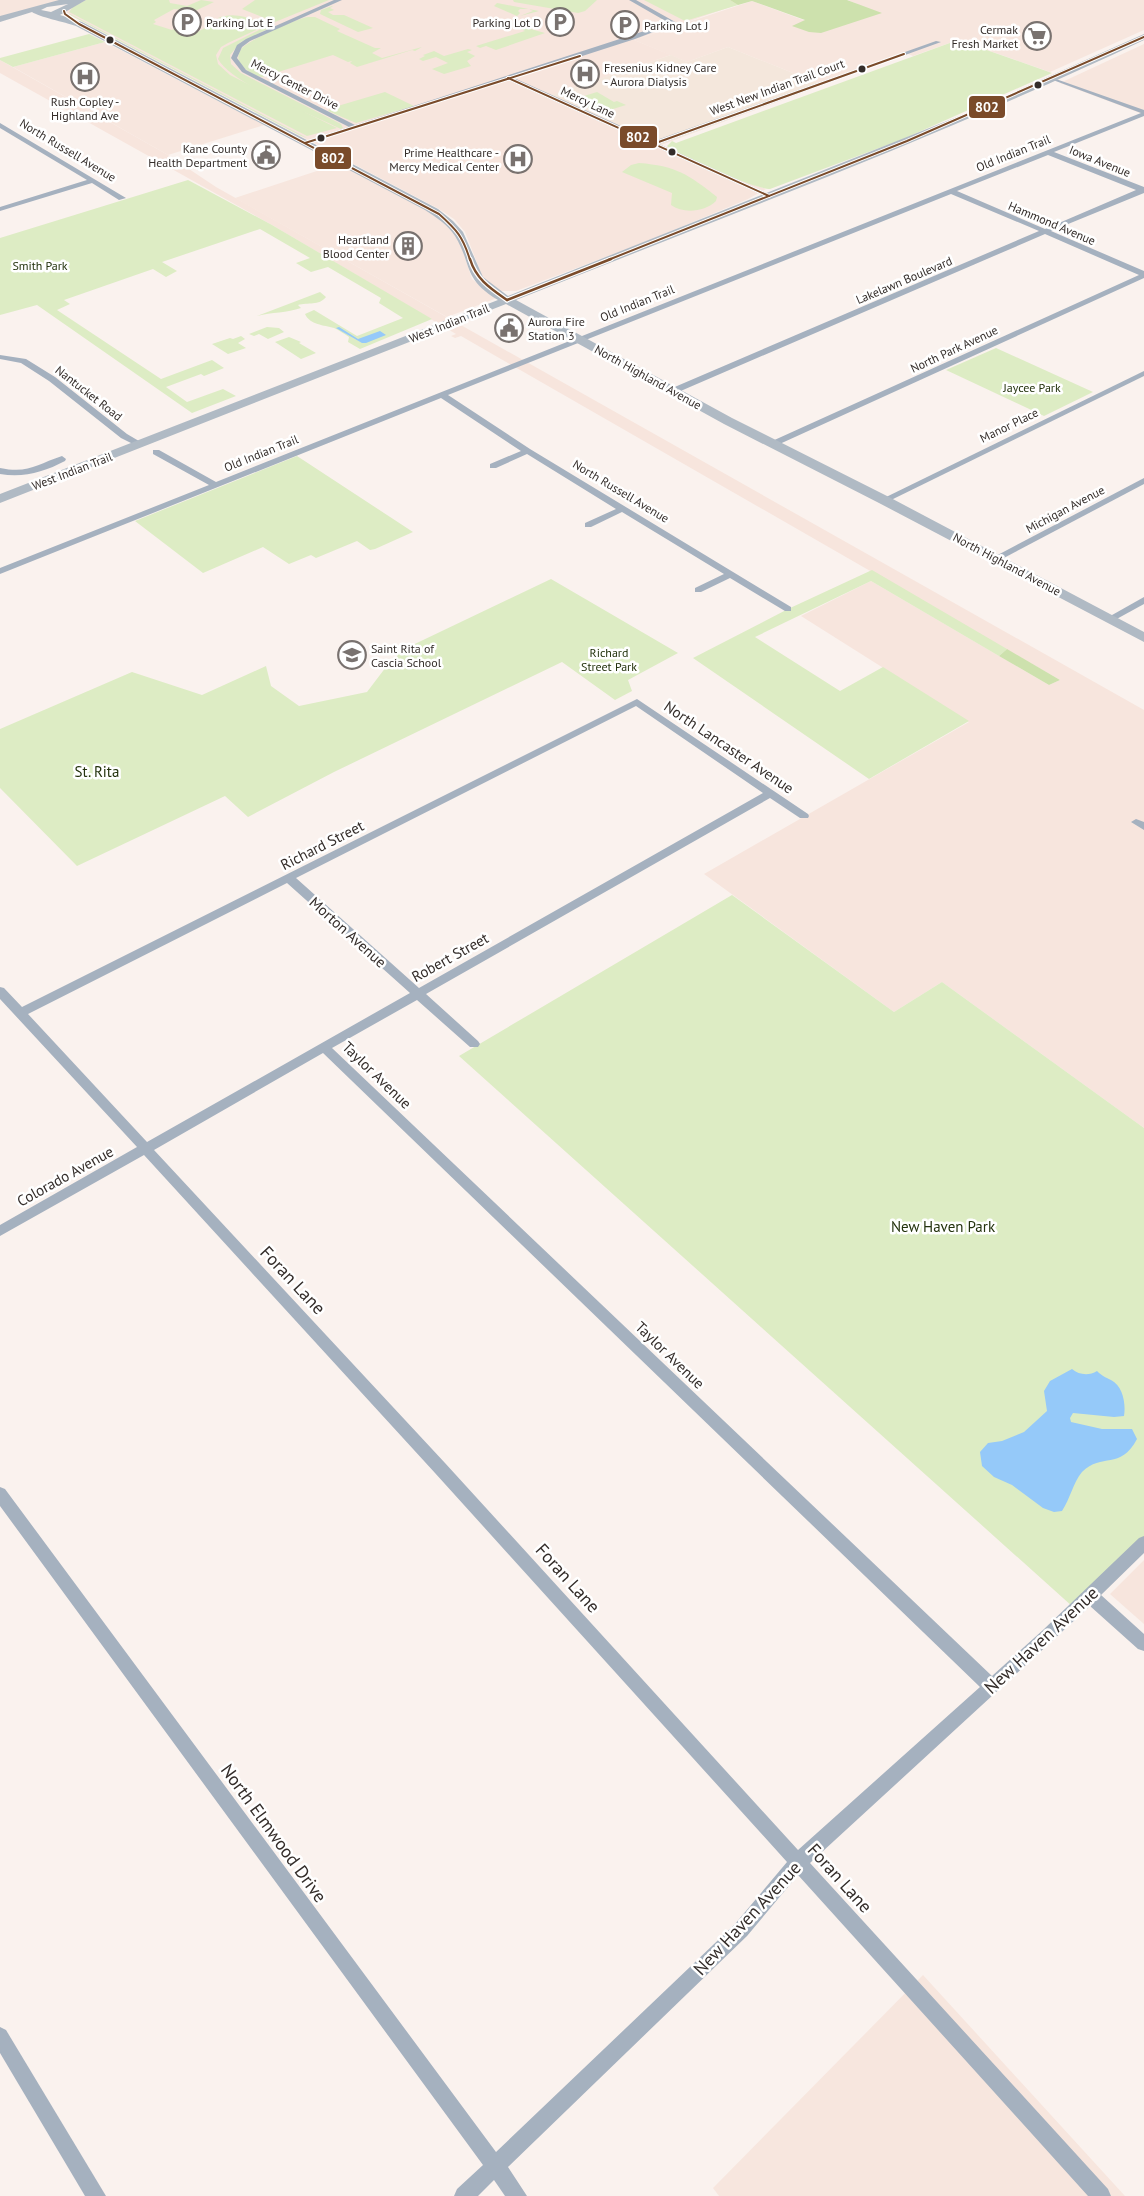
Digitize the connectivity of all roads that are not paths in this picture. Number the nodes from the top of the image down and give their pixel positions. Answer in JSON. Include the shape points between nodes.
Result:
{"nodes":[{"id":1,"x":75,"y":0,"type":"edge"},
{"id":2,"x":82,"y":0,"type":"edge"},
{"id":3,"x":339,"y":0,"type":"edge"},
{"id":4,"x":632,"y":0,"type":"edge"},
{"id":5,"x":56,"y":4,"type":"junction"},
{"id":6,"x":65,"y":9,"type":"junction"},
{"id":7,"x":42,"y":12,"type":"junction"},
{"id":8,"x":4,"y":18,"type":"edge"},
{"id":9,"x":79,"y":24,"type":"junction"},
{"id":10,"x":1144,"y":36,"type":"edge"},
{"id":11,"x":938,"y":42,"type":"dead end"},
{"id":12,"x":508,"y":78,"type":"junction"},
{"id":13,"x":1055,"y":79,"type":"junction"},
{"id":14,"x":1144,"y":113,"type":"edge"},
{"id":15,"x":0,"y":125,"type":"edge"},
{"id":16,"x":354,"y":127,"type":"junction"},
{"id":17,"x":305,"y":143,"type":"junction"},
{"id":18,"x":652,"y":144,"type":"junction"},
{"id":19,"x":1048,"y":152,"type":"junction"},
{"id":20,"x":93,"y":180,"type":"junction"},
{"id":21,"x":1143,"y":190,"type":"edge"},
{"id":22,"x":951,"y":191,"type":"junction"},
{"id":23,"x":769,"y":196,"type":"junction"},
{"id":24,"x":122,"y":198,"type":"dead end"},
{"id":25,"x":0,"y":208,"type":"edge"},
{"id":26,"x":1044,"y":232,"type":"junction"},
{"id":27,"x":1144,"y":275,"type":"edge"},
{"id":28,"x":507,"y":300,"type":"junction"},
{"id":29,"x":580,"y":339,"type":"junction"},
{"id":30,"x":0,"y":357,"type":"edge"},
{"id":31,"x":1144,"y":373,"type":"edge"},
{"id":32,"x":673,"y":391,"type":"junction"},
{"id":33,"x":442,"y":395,"type":"junction"},
{"id":34,"x":140,"y":444,"type":"junction"},
{"id":35,"x":773,"y":444,"type":"junction"},
{"id":36,"x":527,"y":451,"type":"junction"},
{"id":37,"x":156,"y":452,"type":"dead end"},
{"id":38,"x":62,"y":459,"type":"dead end"},
{"id":39,"x":493,"y":466,"type":"dead end"},
{"id":40,"x":0,"y":471,"type":"edge"},
{"id":41,"x":1144,"y":481,"type":"edge"},
{"id":42,"x":216,"y":485,"type":"junction"},
{"id":43,"x":0,"y":499,"type":"edge"},
{"id":44,"x":884,"y":500,"type":"junction"},
{"id":45,"x":624,"y":508,"type":"junction"},
{"id":46,"x":588,"y":525,"type":"dead end"},
{"id":47,"x":997,"y":558,"type":"junction"},
{"id":48,"x":0,"y":571,"type":"edge"},
{"id":49,"x":731,"y":574,"type":"junction"},
{"id":50,"x":698,"y":590,"type":"dead end"},
{"id":51,"x":1144,"y":600,"type":"edge"},
{"id":52,"x":788,"y":609,"type":"dead end"},
{"id":53,"x":1110,"y":619,"type":"junction"},
{"id":54,"x":1144,"y":638,"type":"edge"},
{"id":55,"x":638,"y":702,"type":"joint"},
{"id":56,"x":771,"y":793,"type":"junction"},
{"id":57,"x":804,"y":816,"type":"dead end"},
{"id":58,"x":289,"y":878,"type":"junction"},
{"id":59,"x":0,"y":991,"type":"edge"},
{"id":60,"x":416,"y":994,"type":"junction"},
{"id":61,"x":20,"y":1014,"type":"junction"},
{"id":62,"x":474,"y":1044,"type":"dead end"},
{"id":63,"x":325,"y":1048,"type":"junction"},
{"id":64,"x":145,"y":1150,"type":"junction"},
{"id":65,"x":0,"y":1231,"type":"edge"},
{"id":66,"x":0,"y":1494,"type":"edge"},
{"id":67,"x":1144,"y":1543,"type":"edge"},
{"id":68,"x":1090,"y":1596,"type":"junction"},
{"id":69,"x":1144,"y":1644,"type":"edge"},
{"id":70,"x":990,"y":1686,"type":"junction"},
{"id":71,"x":798,"y":1862,"type":"junction"},
{"id":72,"x":0,"y":2036,"type":"edge"},
{"id":73,"x":495,"y":2166,"type":"junction"},
{"id":74,"x":96,"y":2196,"type":"edge"},
{"id":75,"x":464,"y":2196,"type":"edge"},
{"id":76,"x":517,"y":2196,"type":"edge"},
{"id":77,"x":1101,"y":2196,"type":"edge"}],
"edges":[{"from":1,"to":5,"type":"main road"},
{"from":2,"to":6,"type":"main road"},
{"from":3,"to":16,"type":"street","name":"Mercy Center Drive","via":[[248,40],[240,46],[234,58],[244,71]]},
{"from":4,"to":12,"type":"street","name":"Mercy Lane","via":[[674,22]]},
{"from":5,"to":6,"type":"main road","name":"North Highland Avenue"},
{"from":5,"to":7,"type":"main road"},
{"from":6,"to":7,"type":"main road"},
{"from":6,"to":9,"type":"main road","name":"North Highland Avenue","via":[[65,14]]},
{"from":7,"to":8,"type":"main road"},
{"from":7,"to":9,"type":"main road","name":"North Highland Avenue"},
{"from":9,"to":17,"type":"main road","name":"North Highland Avenue"},
{"from":10,"to":13,"type":"main road","name":"West Indian Trail"},
{"from":11,"to":18,"type":"street","name":"West New Indian Trail Court"},
{"from":12,"to":16,"type":"street","name":"Mercy Lane"},
{"from":12,"to":18,"type":"street","name":"Mercy Lane"},
{"from":13,"to":14,"type":"street"},
{"from":13,"to":23,"type":"main road","name":"West Indian Trail"},
{"from":14,"to":19,"type":"street","name":"Old Indian Trail"},
{"from":15,"to":20,"type":"street","name":"North Russell Avenue"},
{"from":16,"to":17,"type":"street","name":"Mercy Lane"},
{"from":17,"to":28,"type":"street","name":"North Highland Avenue","via":[[447,220],[464,241],[478,277],[489,289]]},
{"from":18,"to":23,"type":"street","name":"Mercy Lane"},
{"from":19,"to":21,"type":"street","name":"Iowa Avenue"},
{"from":19,"to":22,"type":"street","name":"Old Indian Trail"},
{"from":20,"to":24,"type":"street","name":"North Russell Avenue"},
{"from":20,"to":25,"type":"street"},
{"from":21,"to":26,"type":"street","name":"Lakelawn Boulevard"},
{"from":22,"to":26,"type":"street","name":"Hammond Avenue"},
{"from":22,"to":29,"type":"street","name":"Old Indian Trail"},
{"from":23,"to":28,"type":"main road","name":"West Indian Trail"},
{"from":26,"to":27,"type":"street","name":"Hammond Avenue"},
{"from":26,"to":32,"type":"street","name":"Lakelawn Boulevard"},
{"from":27,"to":35,"type":"street","name":"North Park Avenue"},
{"from":28,"to":29,"type":"main road","name":"North Highland Avenue"},
{"from":28,"to":34,"type":"main road","name":"West Indian Trail"},
{"from":29,"to":32,"type":"main road","name":"North Highland Avenue"},
{"from":29,"to":33,"type":"street","name":"Old Indian Trail"},
{"from":30,"to":34,"type":"street","name":"Nantucket Road","via":[[23,360],[124,436]]},
{"from":31,"to":44,"type":"street","name":"Manor Place"},
{"from":32,"to":35,"type":"main road","name":"North Highland Avenue"},
{"from":33,"to":36,"type":"street","name":"North Russell Avenue"},
{"from":33,"to":42,"type":"street","name":"Old Indian Trail"},
{"from":34,"to":43,"type":"main road","name":"West Indian Trail"},
{"from":35,"to":44,"type":"main road","name":"North Highland Avenue"},
{"from":36,"to":39,"type":"street"},
{"from":36,"to":45,"type":"street","name":"North Russell Avenue"},
{"from":37,"to":42,"type":"street"},
{"from":38,"to":40,"type":"street","via":[[32,471]]},
{"from":41,"to":47,"type":"street","name":"Michigan Avenue"},
{"from":42,"to":48,"type":"street","name":"Old Indian Trail"},
{"from":44,"to":47,"type":"main road","name":"North Highland Avenue"},
{"from":45,"to":46,"type":"street"},
{"from":45,"to":49,"type":"street","name":"North Russell Avenue"},
{"from":47,"to":53,"type":"main road","name":"North Highland Avenue"},
{"from":49,"to":50,"type":"street"},
{"from":49,"to":52,"type":"street","name":"North Russell Avenue"},
{"from":51,"to":53,"type":"street"},
{"from":53,"to":54,"type":"main road","name":"North Highland Avenue"},
{"from":55,"to":56,"type":"street","name":"North Lancaster Avenue"},
{"from":55,"to":58,"type":"street","name":"Richard Street"},
{"from":56,"to":57,"type":"street","name":"North Lancaster Avenue"},
{"from":56,"to":60,"type":"street","name":"Robert Street"},
{"from":58,"to":60,"type":"street","name":"Morton Avenue"},
{"from":58,"to":61,"type":"street","name":"Richard Street"},
{"from":59,"to":61,"type":"street","name":"Foran Lane"},
{"from":60,"to":62,"type":"street","name":"Morton Avenue"},
{"from":60,"to":63,"type":"street","name":"Robert Street"},
{"from":61,"to":64,"type":"street","name":"Foran Lane"},
{"from":63,"to":64,"type":"street","name":"Robert Street"},
{"from":63,"to":70,"type":"street","name":"Taylor Avenue"},
{"from":64,"to":65,"type":"street","name":"Colorado Avenue"},
{"from":64,"to":71,"type":"street","name":"Foran Lane"},
{"from":66,"to":73,"type":"street","name":"North Elmwood Drive"},
{"from":67,"to":68,"type":"street","name":"New Haven Avenue"},
{"from":68,"to":69,"type":"street"},
{"from":68,"to":70,"type":"street","name":"New Haven Avenue"},
{"from":70,"to":71,"type":"street","name":"New Haven Avenue"},
{"from":71,"to":73,"type":"street","name":"New Haven Avenue","via":[[741,1930]]},
{"from":71,"to":77,"type":"street","name":"Foran Lane"},
{"from":72,"to":74,"type":"street"},
{"from":73,"to":75,"type":"street","name":"New Haven Avenue"},
{"from":73,"to":76,"type":"street","name":"North Elmwood Drive"}]}
